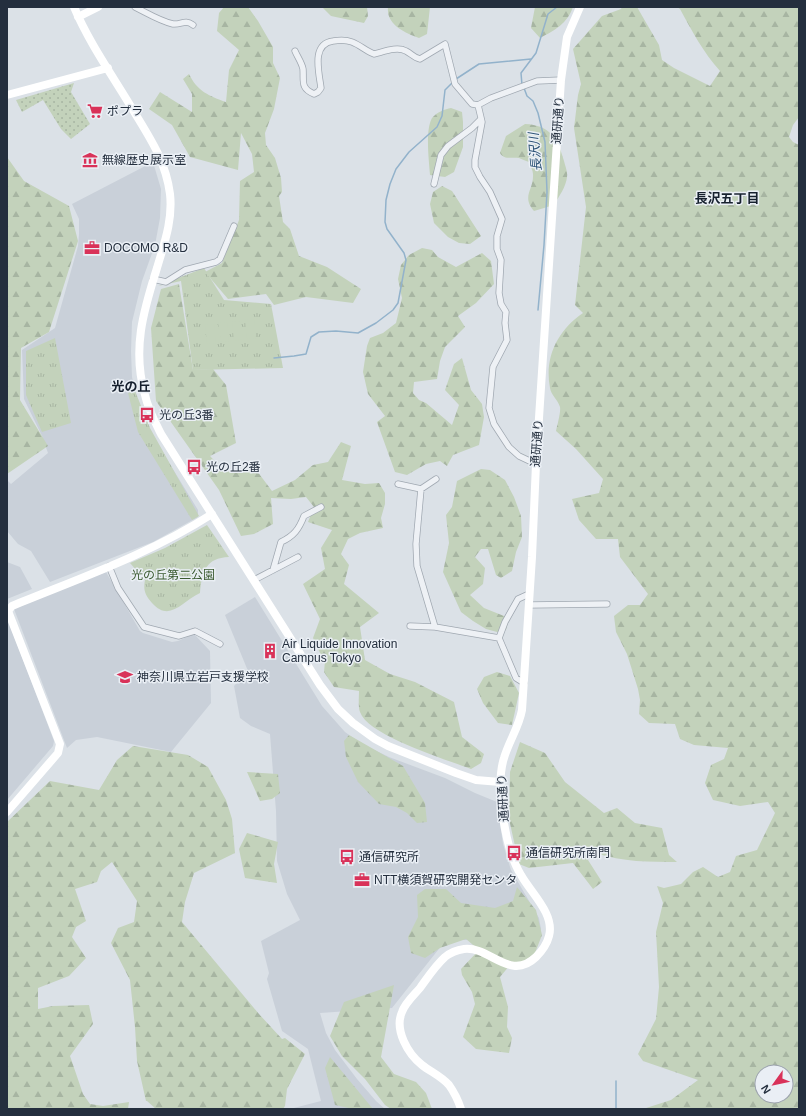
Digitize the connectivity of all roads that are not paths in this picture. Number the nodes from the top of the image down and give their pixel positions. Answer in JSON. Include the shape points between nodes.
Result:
{"nodes":[{"id":1,"x":74,"y":7,"type":"edge"},
{"id":2,"x":98,"y":7,"type":"edge"},
{"id":3,"x":135,"y":7,"type":"edge"},
{"id":4,"x":580,"y":7,"type":"edge"},
{"id":5,"x":78,"y":17,"type":"junction"},
{"id":6,"x":193,"y":25,"type":"dead end"},
{"id":7,"x":295,"y":51,"type":"dead end"},
{"id":8,"x":108,"y":68,"type":"junction"},
{"id":9,"x":561,"y":80,"type":"junction"},
{"id":10,"x":7,"y":95,"type":"edge"},
{"id":11,"x":478,"y":105,"type":"junction"},
{"id":12,"x":481,"y":119,"type":"junction"},
{"id":13,"x":434,"y":184,"type":"dead end"},
{"id":14,"x":234,"y":226,"type":"dead end"},
{"id":15,"x":153,"y":279,"type":"junction"},
{"id":16,"x":536,"y":464,"type":"junction"},
{"id":17,"x":436,"y":479,"type":"dead end"},
{"id":18,"x":398,"y":484,"type":"dead end"},
{"id":19,"x":421,"y":489,"type":"junction"},
{"id":20,"x":321,"y":507,"type":"dead end"},
{"id":21,"x":212,"y":514,"type":"junction"},
{"id":22,"x":298,"y":557,"type":"dead end"},
{"id":23,"x":109,"y":566,"type":"junction"},
{"id":24,"x":273,"y":570,"type":"junction"},
{"id":25,"x":254,"y":580,"type":"junction"},
{"id":26,"x":529,"y":594,"type":"junction"},
{"id":27,"x":607,"y":604,"type":"dead end"},
{"id":28,"x":529,"y":605,"type":"junction"},
{"id":29,"x":410,"y":626,"type":"dead end"},
{"id":30,"x":435,"y":627,"type":"junction"},
{"id":31,"x":499,"y":638,"type":"junction"},
{"id":32,"x":220,"y":644,"type":"dead end"},
{"id":33,"x":524,"y":683,"type":"junction"},
{"id":34,"x":500,"y":782,"type":"junction"},
{"id":35,"x":7,"y":812,"type":"edge"},
{"id":36,"x":461,"y":1109,"type":"edge"}],
"edges":[{"from":1,"to":5,"type":"street"},
{"from":2,"to":5,"type":"street"},
{"from":3,"to":6,"type":"street","via":[[168,23],[189,22]]},
{"from":4,"to":9,"type":"street","name":"通研通り","via":[[567,37]]},
{"from":5,"to":8,"type":"street"},
{"from":7,"to":11,"type":"street","via":[[302,68],[304,87],[314,94],[321,88],[318,56],[326,42],[351,41],[374,54],[403,50],[420,59],[445,44],[455,84],[472,104]]},
{"from":8,"to":10,"type":"street"},
{"from":8,"to":15,"type":"street","via":[[156,148],[166,173],[170,197],[169,223]]},
{"from":9,"to":11,"type":"street","via":[[537,81]]},
{"from":9,"to":16,"type":"street","name":"通研通り"},
{"from":11,"to":12,"type":"street"},
{"from":12,"to":13,"type":"street","via":[[440,155]]},
{"from":12,"to":16,"type":"street","via":[[475,167],[502,219],[497,236],[497,249],[501,260],[499,293],[506,312],[507,340],[492,366],[489,408],[494,424],[509,447],[519,456]]},
{"from":14,"to":15,"type":"street","via":[[223,254],[216,262],[185,270],[166,282]]},
{"from":15,"to":21,"type":"street","via":[[140,332],[140,369],[145,396],[161,434]]},
{"from":16,"to":26,"type":"street","name":"通研通り"},
{"from":17,"to":19,"type":"street"},
{"from":18,"to":19,"type":"street"},
{"from":19,"to":30,"type":"street","via":[[416,544],[417,566]]},
{"from":20,"to":24,"type":"street","via":[[304,516],[290,538],[281,542]]},
{"from":21,"to":23,"type":"street","via":[[169,540]]},
{"from":21,"to":25,"type":"street"},
{"from":22,"to":24,"type":"street"},
{"from":23,"to":32,"type":"street","via":[[118,588],[144,627],[179,636],[195,631]]},
{"from":23,"to":35,"type":"street","via":[[12,606],[8,611],[60,744],[58,753]]},
{"from":24,"to":25,"type":"street"},
{"from":25,"to":34,"type":"street","via":[[320,685],[338,709],[353,723],[388,746],[476,780]]},
{"from":26,"to":28,"type":"street","name":"通研通り"},
{"from":26,"to":31,"type":"street","via":[[518,599]]},
{"from":27,"to":28,"type":"street"},
{"from":28,"to":33,"type":"street","name":"通研通り"},
{"from":29,"to":30,"type":"street"},
{"from":30,"to":31,"type":"street"},
{"from":31,"to":33,"type":"street","via":[[516,678]]},
{"from":33,"to":34,"type":"street","name":"通研通り","via":[[521,718],[504,757]]},
{"from":34,"to":36,"type":"street","name":"通研通り","via":[[505,831],[514,862],[550,923],[546,944],[531,962],[521,965],[503,964],[470,949],[453,952],[437,966],[402,1012],[400,1019],[401,1031],[409,1051],[422,1065],[449,1085]]}]}
